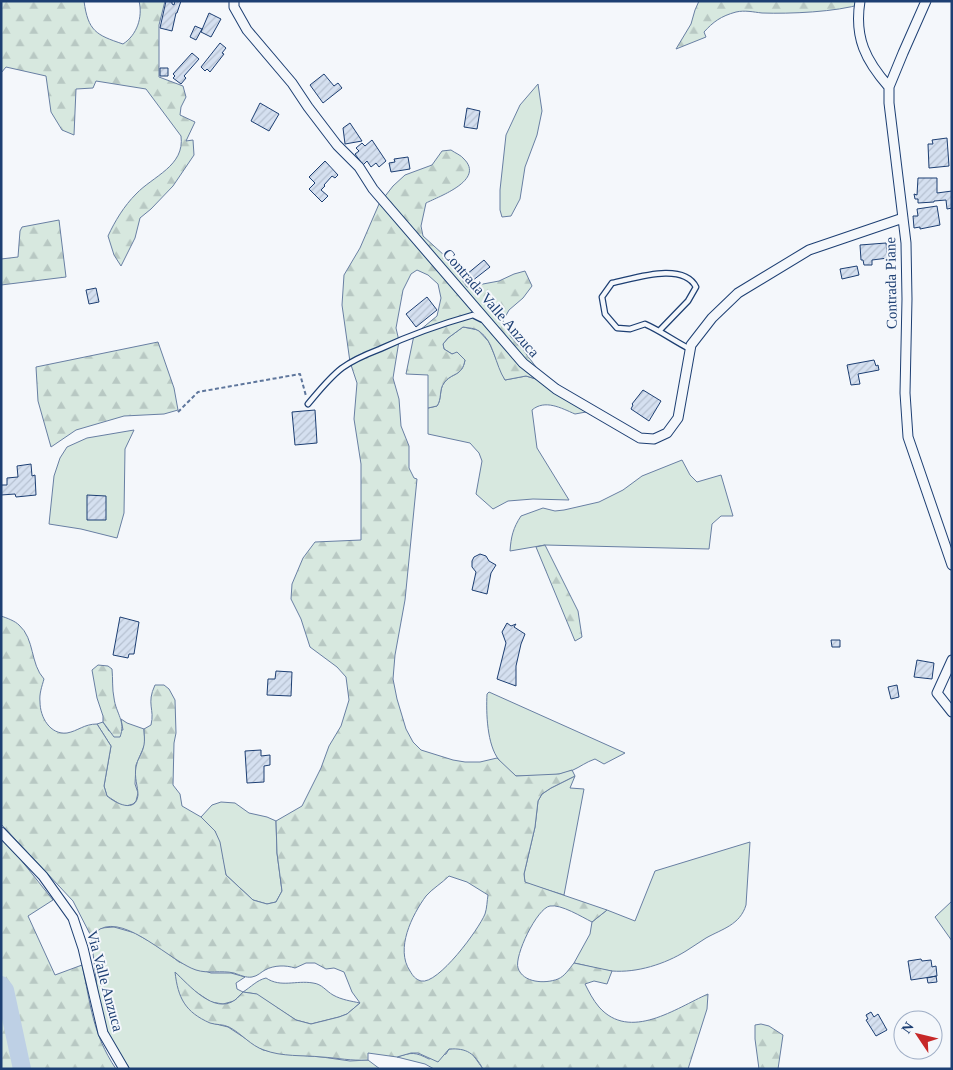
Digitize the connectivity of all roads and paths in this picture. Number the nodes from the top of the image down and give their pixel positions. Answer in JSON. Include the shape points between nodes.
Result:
{"nodes":[{"id":1,"x":234,"y":1,"type":"edge"},
{"id":2,"x":860,"y":1,"type":"edge"},
{"id":3,"x":926,"y":1,"type":"edge"},
{"id":4,"x":890,"y":87,"type":"junction"},
{"id":5,"x":903,"y":218,"type":"junction"},
{"id":6,"x":489,"y":323,"type":"junction"},
{"id":7,"x":660,"y":330,"type":"junction"},
{"id":8,"x":690,"y":349,"type":"junction"},
{"id":9,"x":308,"y":404,"type":"joint"},
{"id":10,"x":178,"y":412,"type":"dead end"},
{"id":11,"x":952,"y":565,"type":"edge"},
{"id":12,"x":952,"y":660,"type":"edge"},
{"id":13,"x":952,"y":712,"type":"edge"},
{"id":14,"x":1,"y":832,"type":"edge"},
{"id":15,"x":124,"y":1069,"type":"edge"}],
"edges":[{"from":1,"to":6,"type":"street","name":"Contrada Valle Anzuca","via":[[234,8],[247,30],[338,145]]},
{"from":2,"to":4,"type":"street","via":[[859,34],[864,50],[874,70]]},
{"from":3,"to":4,"type":"street","name":"Contrada Piane"},
{"from":4,"to":5,"type":"street","name":"Contrada Piane"},
{"from":5,"to":8,"type":"street","name":"Contrada Valle Anzuca","via":[[809,250],[761,278],[724,306],[701,331]]},
{"from":5,"to":11,"type":"street","name":"Contrada Piane","via":[[908,437]]},
{"from":6,"to":8,"type":"street","name":"Contrada Valle Anzuca","via":[[523,363],[556,389],[640,438],[654,440],[667,433],[678,418]]},
{"from":6,"to":9,"type":"lane","via":[[473,315],[413,334],[344,367]]},
{"from":7,"to":7,"type":"lane","via":[[645,324],[617,328],[605,314],[602,297],[612,283],[664,272],[693,282],[696,287],[688,301]]},
{"from":7,"to":8,"type":"lane"},
{"from":9,"to":10,"type":"path","via":[[300,374],[198,392]]},
{"from":12,"to":13,"type":"street","via":[[936,693]]},
{"from":14,"to":15,"type":"street","name":"Via Valle Anzuca","via":[[43,876],[73,918],[103,1033]]}]}
